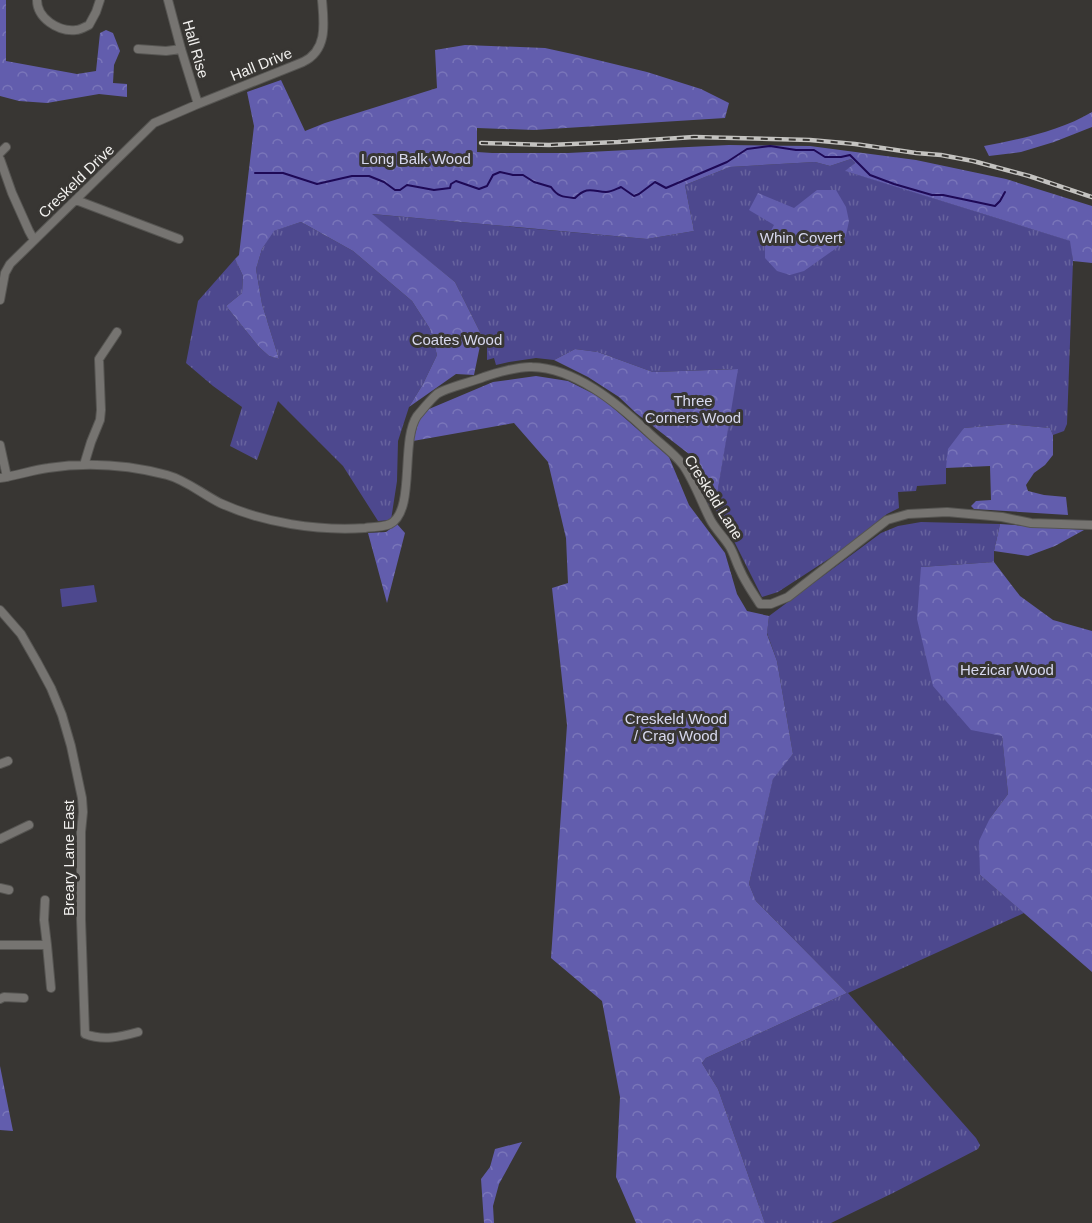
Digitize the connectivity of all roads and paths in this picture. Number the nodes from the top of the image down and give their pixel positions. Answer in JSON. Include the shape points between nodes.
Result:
{"nodes":[{"id":1,"x":37,"y":0,"type":"edge"},
{"id":2,"x":100,"y":0,"type":"edge"},
{"id":3,"x":168,"y":0,"type":"edge"},
{"id":4,"x":322,"y":0,"type":"edge"},
{"id":5,"x":138,"y":49,"type":"dead end"},
{"id":6,"x":181,"y":49,"type":"junction"},
{"id":7,"x":198,"y":104,"type":"junction"},
{"id":8,"x":0,"y":159,"type":"edge"},
{"id":9,"x":76,"y":200,"type":"junction"},
{"id":10,"x":179,"y":239,"type":"dead end"},
{"id":11,"x":34,"y":240,"type":"junction"},
{"id":12,"x":0,"y":300,"type":"edge"},
{"id":13,"x":117,"y":333,"type":"dead end"},
{"id":14,"x":0,"y":445,"type":"edge"},
{"id":15,"x":84,"y":465,"type":"junction"},
{"id":16,"x":3,"y":478,"type":"edge"},
{"id":17,"x":1092,"y":525,"type":"edge"},
{"id":18,"x":0,"y":610,"type":"edge"},
{"id":19,"x":29,"y":825,"type":"dead end"},
{"id":20,"x":0,"y":839,"type":"edge"},
{"id":21,"x":0,"y":888,"type":"edge"},
{"id":22,"x":9,"y":890,"type":"dead end"},
{"id":23,"x":45,"y":900,"type":"dead end"},
{"id":24,"x":0,"y":945,"type":"edge"},
{"id":25,"x":47,"y":945,"type":"junction"},
{"id":26,"x":51,"y":988,"type":"dead end"},
{"id":27,"x":24,"y":998,"type":"dead end"},
{"id":28,"x":0,"y":999,"type":"edge"},
{"id":29,"x":138,"y":1032,"type":"dead end"}],
"edges":[{"from":1,"to":2,"type":"street","via":[[46,19],[67,30],[76,30],[89,25]]},
{"from":3,"to":6,"type":"street","name":"Hall Rise"},
{"from":4,"to":7,"type":"street","name":"Hall Drive","via":[[323,38],[309,59]]},
{"from":5,"to":6,"type":"street"},
{"from":6,"to":7,"type":"street","name":"Hall Rise"},
{"from":7,"to":9,"type":"street","name":"Creskeld Drive","via":[[154,123]]},
{"from":8,"to":11,"type":"street"},
{"from":9,"to":10,"type":"street"},
{"from":9,"to":11,"type":"street","name":"Creskeld Drive"},
{"from":11,"to":12,"type":"street","name":"Creskeld Drive","via":[[10,264]]},
{"from":13,"to":15,"type":"street","via":[[99,359],[100,420]]},
{"from":14,"to":16,"type":"street"},
{"from":15,"to":16,"type":"street","name":"Creskeld Lane","via":[[46,468]]},
{"from":15,"to":17,"type":"street","name":"Creskeld Lane","via":[[171,476],[218,502],[303,526],[389,525],[404,503],[408,444],[415,419],[427,405],[439,393],[492,374],[531,366],[558,372],[598,390],[682,465],[760,604],[788,597],[887,520],[908,514],[947,512],[1031,523]]},
{"from":18,"to":29,"type":"street","name":"Breary Lane East","via":[[21,634],[51,688],[71,746],[82,798],[85,1034],[109,1038]]},
{"from":19,"to":20,"type":"street"},
{"from":21,"to":22,"type":"street"},
{"from":23,"to":25,"type":"street"},
{"from":24,"to":25,"type":"street"},
{"from":25,"to":26,"type":"street"},
{"from":27,"to":28,"type":"street"}]}
